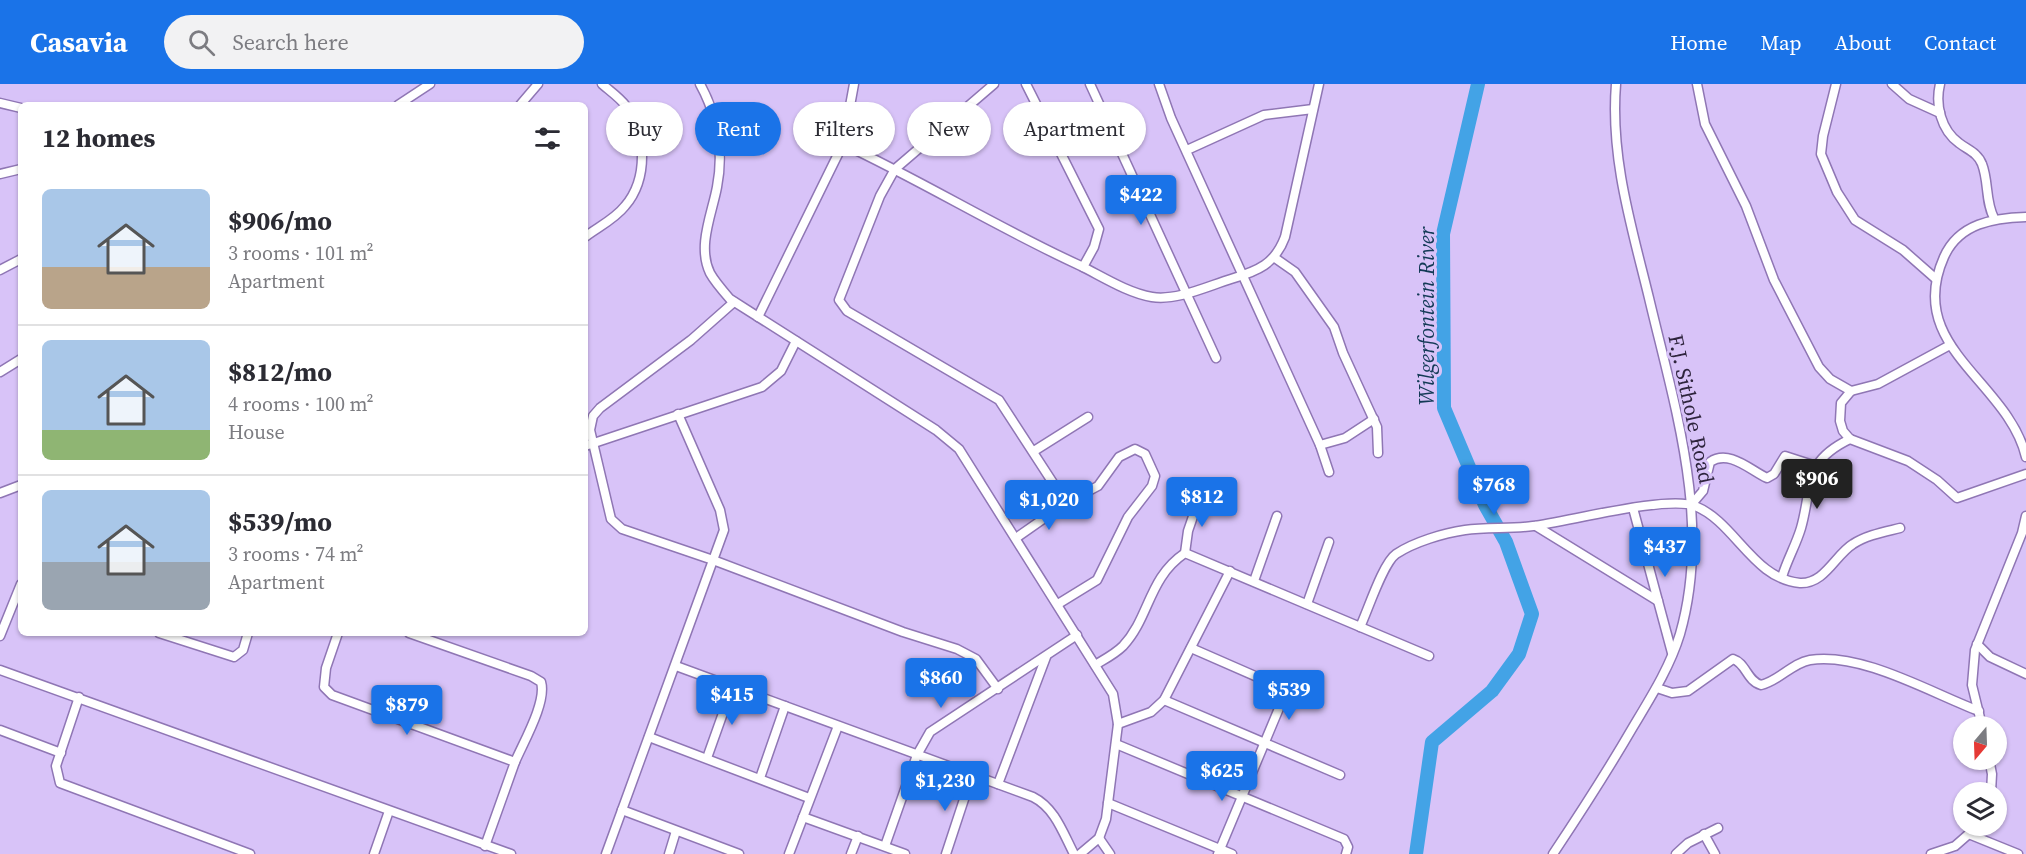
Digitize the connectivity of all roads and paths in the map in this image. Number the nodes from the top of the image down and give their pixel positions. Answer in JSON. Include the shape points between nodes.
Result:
{"nodes":[{"id":1,"x":430,"y":84,"type":"edge"},
{"id":2,"x":538,"y":84,"type":"edge"},
{"id":3,"x":602,"y":84,"type":"edge"},
{"id":4,"x":854,"y":84,"type":"edge"},
{"id":5,"x":994,"y":84,"type":"edge"},
{"id":6,"x":1026,"y":84,"type":"edge"},
{"id":7,"x":1090,"y":84,"type":"edge"},
{"id":8,"x":1160,"y":84,"type":"edge"},
{"id":9,"x":1319,"y":84,"type":"edge"},
{"id":10,"x":1616,"y":84,"type":"edge"},
{"id":11,"x":1697,"y":84,"type":"edge"},
{"id":12,"x":1836,"y":84,"type":"edge"},
{"id":13,"x":1892,"y":84,"type":"edge"},
{"id":14,"x":1940,"y":84,"type":"edge"},
{"id":15,"x":703,"y":85,"type":"edge"},
{"id":16,"x":1903,"y":89,"type":"edge"},
{"id":17,"x":403,"y":102,"type":"edge"},
{"id":18,"x":523,"y":102,"type":"edge"},
{"id":19,"x":851,"y":102,"type":"edge"},
{"id":20,"x":0,"y":103,"type":"edge"},
{"id":21,"x":18,"y":107,"type":"edge"},
{"id":22,"x":1313,"y":109,"type":"junction"},
{"id":23,"x":1940,"y":113,"type":"junction"},
{"id":24,"x":1186,"y":150,"type":"junction"},
{"id":25,"x":837,"y":156,"type":"edge"},
{"id":26,"x":868,"y":156,"type":"edge"},
{"id":27,"x":896,"y":169,"type":"junction"},
{"id":28,"x":18,"y":170,"type":"edge"},
{"id":29,"x":0,"y":174,"type":"edge"},
{"id":30,"x":2026,"y":217,"type":"edge"},
{"id":31,"x":1994,"y":218,"type":"junction"},
{"id":32,"x":588,"y":235,"type":"edge"},
{"id":33,"x":1275,"y":258,"type":"junction"},
{"id":34,"x":18,"y":261,"type":"edge"},
{"id":35,"x":1083,"y":267,"type":"junction"},
{"id":36,"x":0,"y":270,"type":"edge"},
{"id":37,"x":1244,"y":275,"type":"junction"},
{"id":38,"x":1936,"y":279,"type":"junction"},
{"id":39,"x":1186,"y":293,"type":"junction"},
{"id":40,"x":735,"y":302,"type":"junction"},
{"id":41,"x":758,"y":317,"type":"junction"},
{"id":42,"x":796,"y":341,"type":"junction"},
{"id":43,"x":1950,"y":345,"type":"junction"},
{"id":44,"x":1216,"y":358,"type":"dead end"},
{"id":45,"x":18,"y":361,"type":"edge"},
{"id":46,"x":0,"y":372,"type":"edge"},
{"id":47,"x":1851,"y":391,"type":"junction"},
{"id":48,"x":678,"y":414,"type":"junction"},
{"id":49,"x":1088,"y":417,"type":"dead end"},
{"id":50,"x":1374,"y":419,"type":"junction"},
{"id":51,"x":1850,"y":439,"type":"junction"},
{"id":52,"x":595,"y":443,"type":"junction"},
{"id":53,"x":588,"y":445,"type":"edge"},
{"id":54,"x":1320,"y":445,"type":"junction"},
{"id":55,"x":1034,"y":451,"type":"junction"},
{"id":56,"x":1378,"y":453,"type":"dead end"},
{"id":57,"x":2026,"y":458,"type":"edge"},
{"id":58,"x":1816,"y":466,"type":"junction"},
{"id":59,"x":1329,"y":472,"type":"dead end"},
{"id":60,"x":2026,"y":474,"type":"edge"},
{"id":61,"x":18,"y":486,"type":"edge"},
{"id":62,"x":0,"y":493,"type":"edge"},
{"id":63,"x":1199,"y":499,"type":"dead end"},
{"id":64,"x":1066,"y":503,"type":"junction"},
{"id":65,"x":1691,"y":505,"type":"junction"},
{"id":66,"x":1632,"y":508,"type":"junction"},
{"id":67,"x":1276,"y":516,"type":"dead end"},
{"id":68,"x":2026,"y":516,"type":"edge"},
{"id":69,"x":1536,"y":526,"type":"junction"},
{"id":70,"x":1900,"y":528,"type":"dead end"},
{"id":71,"x":1016,"y":538,"type":"junction"},
{"id":72,"x":1329,"y":542,"type":"dead end"},
{"id":73,"x":1185,"y":553,"type":"junction"},
{"id":74,"x":713,"y":560,"type":"junction"},
{"id":75,"x":1230,"y":571,"type":"junction"},
{"id":76,"x":1782,"y":577,"type":"junction"},
{"id":77,"x":1254,"y":581,"type":"junction"},
{"id":78,"x":18,"y":591,"type":"edge"},
{"id":79,"x":1658,"y":602,"type":"junction"},
{"id":80,"x":1058,"y":604,"type":"junction"},
{"id":81,"x":1307,"y":604,"type":"junction"},
{"id":82,"x":1360,"y":627,"type":"junction"},
{"id":83,"x":1077,"y":635,"type":"junction"},
{"id":84,"x":0,"y":636,"type":"edge"},
{"id":85,"x":168,"y":636,"type":"edge"},
{"id":86,"x":247,"y":636,"type":"edge"},
{"id":87,"x":337,"y":636,"type":"edge"},
{"id":88,"x":418,"y":636,"type":"edge"},
{"id":89,"x":1977,"y":644,"type":"junction"},
{"id":90,"x":1191,"y":648,"type":"junction"},
{"id":91,"x":1672,"y":654,"type":"junction"},
{"id":92,"x":1046,"y":656,"type":"junction"},
{"id":93,"x":1429,"y":656,"type":"dead end"},
{"id":94,"x":1095,"y":664,"type":"junction"},
{"id":95,"x":676,"y":666,"type":"junction"},
{"id":96,"x":0,"y":670,"type":"edge"},
{"id":97,"x":2026,"y":674,"type":"edge"},
{"id":98,"x":733,"y":685,"type":"junction"},
{"id":99,"x":1657,"y":688,"type":"junction"},
{"id":100,"x":998,"y":689,"type":"junction"},
{"id":101,"x":79,"y":697,"type":"junction"},
{"id":102,"x":1164,"y":700,"type":"junction"},
{"id":103,"x":785,"y":706,"type":"junction"},
{"id":104,"x":1978,"y":711,"type":"junction"},
{"id":105,"x":1979,"y":716,"type":"edge"},
{"id":106,"x":1118,"y":724,"type":"junction"},
{"id":107,"x":838,"y":726,"type":"junction"},
{"id":108,"x":0,"y":730,"type":"edge"},
{"id":109,"x":649,"y":737,"type":"junction"},
{"id":110,"x":1265,"y":743,"type":"junction"},
{"id":111,"x":1116,"y":744,"type":"junction"},
{"id":112,"x":61,"y":753,"type":"junction"},
{"id":113,"x":917,"y":755,"type":"junction"},
{"id":114,"x":706,"y":758,"type":"junction"},
{"id":115,"x":515,"y":762,"type":"junction"},
{"id":116,"x":972,"y":775,"type":"junction"},
{"id":117,"x":1340,"y":775,"type":"dead end"},
{"id":118,"x":760,"y":778,"type":"junction"},
{"id":119,"x":998,"y":784,"type":"junction"},
{"id":120,"x":1242,"y":797,"type":"junction"},
{"id":121,"x":809,"y":798,"type":"junction"},
{"id":122,"x":1108,"y":803,"type":"junction"},
{"id":123,"x":622,"y":810,"type":"junction"},
{"id":124,"x":389,"y":811,"type":"junction"},
{"id":125,"x":803,"y":817,"type":"junction"},
{"id":126,"x":1718,"y":828,"type":"dead end"},
{"id":127,"x":676,"y":831,"type":"junction"},
{"id":128,"x":1704,"y":834,"type":"junction"},
{"id":129,"x":858,"y":836,"type":"junction"},
{"id":130,"x":1970,"y":836,"type":"edge"},
{"id":131,"x":1973,"y":836,"type":"edge"},
{"id":132,"x":1099,"y":838,"type":"junction"},
{"id":133,"x":485,"y":846,"type":"junction"},
{"id":134,"x":885,"y":846,"type":"junction"},
{"id":135,"x":1220,"y":851,"type":"edge"},
{"id":136,"x":728,"y":852,"type":"edge"},
{"id":137,"x":250,"y":854,"type":"edge"},
{"id":138,"x":374,"y":854,"type":"edge"},
{"id":139,"x":511,"y":854,"type":"edge"},
{"id":140,"x":606,"y":854,"type":"edge"},
{"id":141,"x":669,"y":854,"type":"edge"},
{"id":142,"x":739,"y":854,"type":"edge"},
{"id":143,"x":789,"y":854,"type":"edge"},
{"id":144,"x":851,"y":854,"type":"edge"},
{"id":145,"x":904,"y":854,"type":"edge"},
{"id":146,"x":946,"y":854,"type":"edge"},
{"id":147,"x":1074,"y":854,"type":"edge"},
{"id":148,"x":1080,"y":854,"type":"edge"},
{"id":149,"x":1110,"y":854,"type":"edge"},
{"id":150,"x":1232,"y":854,"type":"edge"},
{"id":151,"x":1346,"y":854,"type":"edge"},
{"id":152,"x":1554,"y":854,"type":"edge"},
{"id":153,"x":1676,"y":854,"type":"edge"},
{"id":154,"x":1715,"y":854,"type":"edge"},
{"id":155,"x":1931,"y":854,"type":"edge"},
{"id":156,"x":2018,"y":854,"type":"edge"}],
"edges":[{"from":1,"to":17,"type":"street"},
{"from":2,"to":18,"type":"street"},
{"from":3,"to":32,"type":"street","via":[[626,106],[637,126],[643,159],[629,202]]},
{"from":4,"to":19,"type":"street"},
{"from":5,"to":27,"type":"street"},
{"from":6,"to":35,"type":"street","via":[[1099,229]]},
{"from":7,"to":39,"type":"street"},
{"from":8,"to":24,"type":"street"},
{"from":9,"to":22,"type":"street"},
{"from":10,"to":65,"type":"street","name":"F.J. Sithole Road","via":[[1615,141],[1623,193],[1683,439]]},
{"from":11,"to":47,"type":"street","via":[[1705,124],[1746,206],[1774,280],[1819,367]]},
{"from":12,"to":38,"type":"street","via":[[1821,154],[1837,192],[1855,220],[1903,250]]},
{"from":13,"to":16,"type":"street"},
{"from":14,"to":23,"type":"street"},
{"from":15,"to":40,"type":"street","via":[[721,153],[706,258],[710,273]]},
{"from":16,"to":23,"type":"street","via":[[1923,107]]},
{"from":20,"to":21,"type":"street"},
{"from":22,"to":24,"type":"street","via":[[1264,115]]},
{"from":22,"to":33,"type":"street","via":[[1285,237]]},
{"from":23,"to":31,"type":"street","via":[[1950,135],[1978,157]]},
{"from":24,"to":37,"type":"street"},
{"from":25,"to":41,"type":"street"},
{"from":26,"to":27,"type":"street"},
{"from":27,"to":35,"type":"street"},
{"from":27,"to":55,"type":"street","via":[[880,196],[844,280],[840,304],[999,400]]},
{"from":28,"to":29,"type":"street"},
{"from":30,"to":31,"type":"street"},
{"from":31,"to":38,"type":"street","via":[[1979,223],[1954,242]]},
{"from":33,"to":37,"type":"street"},
{"from":33,"to":50,"type":"street","via":[[1295,272],[1334,327]]},
{"from":34,"to":36,"type":"street"},
{"from":35,"to":39,"type":"street","via":[[1153,297]]},
{"from":37,"to":39,"type":"street"},
{"from":37,"to":54,"type":"street","via":[[1250,296]]},
{"from":38,"to":43,"type":"street","via":[[1938,318]]},
{"from":39,"to":44,"type":"street"},
{"from":40,"to":41,"type":"street"},
{"from":40,"to":52,"type":"street","via":[[600,408],[591,423]]},
{"from":41,"to":42,"type":"street"},
{"from":42,"to":48,"type":"street","via":[[781,370],[762,387]]},
{"from":42,"to":71,"type":"street","via":[[954,444]]},
{"from":43,"to":47,"type":"street","via":[[1878,384]]},
{"from":43,"to":57,"type":"street","via":[[2004,409],[2019,435]]},
{"from":45,"to":46,"type":"street"},
{"from":47,"to":51,"type":"street","via":[[1841,403],[1840,421]]},
{"from":48,"to":52,"type":"street"},
{"from":48,"to":74,"type":"street","via":[[723,519],[723,535]]},
{"from":49,"to":55,"type":"street"},
{"from":50,"to":54,"type":"street","via":[[1345,438]]},
{"from":50,"to":56,"type":"street"},
{"from":51,"to":58,"type":"street","via":[[1831,450]]},
{"from":51,"to":60,"type":"street","via":[[1908,461],[1957,498]]},
{"from":52,"to":53,"type":"street"},
{"from":52,"to":74,"type":"street","via":[[609,512],[617,526]]},
{"from":54,"to":59,"type":"street"},
{"from":55,"to":64,"type":"street"},
{"from":58,"to":65,"type":"street","via":[[1785,456],[1767,478],[1729,459],[1717,458],[1710,462],[1703,491]]},
{"from":58,"to":76,"type":"street","via":[[1805,498],[1801,529]]},
{"from":61,"to":62,"type":"street"},
{"from":63,"to":73,"type":"street"},
{"from":64,"to":71,"type":"street"},
{"from":64,"to":80,"type":"street","via":[[1098,486],[1124,452],[1134,449],[1145,454],[1155,476],[1128,517],[1097,580]]},
{"from":65,"to":66,"type":"street"},
{"from":65,"to":76,"type":"street","via":[[1710,516],[1758,563]]},
{"from":65,"to":91,"type":"street","name":"F.J. Sithole Road","via":[[1691,577]]},
{"from":66,"to":69,"type":"street"},
{"from":66,"to":79,"type":"street"},
{"from":67,"to":77,"type":"street"},
{"from":68,"to":89,"type":"street"},
{"from":69,"to":79,"type":"street"},
{"from":69,"to":82,"type":"street","via":[[1464,530],[1416,545],[1391,558]]},
{"from":70,"to":76,"type":"street","via":[[1851,545],[1810,582]]},
{"from":71,"to":80,"type":"street"},
{"from":72,"to":81,"type":"street"},
{"from":73,"to":75,"type":"street"},
{"from":73,"to":94,"type":"street","via":[[1160,576],[1131,636],[1122,647]]},
{"from":74,"to":95,"type":"street"},
{"from":74,"to":100,"type":"street","via":[[957,649],[976,659]]},
{"from":75,"to":77,"type":"street"},
{"from":75,"to":90,"type":"street"},
{"from":77,"to":81,"type":"street"},
{"from":78,"to":84,"type":"street"},
{"from":79,"to":91,"type":"street"},
{"from":80,"to":83,"type":"street"},
{"from":81,"to":82,"type":"street"},
{"from":82,"to":93,"type":"street"},
{"from":83,"to":92,"type":"street"},
{"from":83,"to":94,"type":"street"},
{"from":85,"to":86,"type":"street","via":[[234,657],[243,650]]},
{"from":87,"to":115,"type":"street","via":[[324,677],[324,687],[332,694]]},
{"from":88,"to":115,"type":"street","via":[[541,682],[539,705]]},
{"from":89,"to":97,"type":"street","via":[[1990,657]]},
{"from":89,"to":104,"type":"street","via":[[1972,685]]},
{"from":90,"to":102,"type":"street"},
{"from":90,"to":110,"type":"street","via":[[1283,690],[1283,702]]},
{"from":91,"to":99,"type":"street","name":"F.J. Sithole Road"},
{"from":92,"to":100,"type":"street"},
{"from":92,"to":119,"type":"street"},
{"from":94,"to":106,"type":"street","via":[[1113,694]]},
{"from":95,"to":98,"type":"street"},
{"from":95,"to":109,"type":"street"},
{"from":96,"to":101,"type":"street"},
{"from":98,"to":103,"type":"street"},
{"from":98,"to":114,"type":"street"},
{"from":99,"to":104,"type":"street","via":[[1672,693],[1688,691],[1733,659],[1738,660],[1753,682],[1761,685],[1801,662],[1821,659],[1876,670]]},
{"from":99,"to":152,"type":"street","name":"F.J. Sithole Road"},
{"from":100,"to":113,"type":"street","via":[[930,732]]},
{"from":101,"to":112,"type":"street"},
{"from":101,"to":124,"type":"street"},
{"from":102,"to":106,"type":"street","via":[[1151,712]]},
{"from":102,"to":110,"type":"street"},
{"from":103,"to":107,"type":"street"},
{"from":103,"to":118,"type":"street"},
{"from":104,"to":105,"type":"street"},
{"from":106,"to":111,"type":"street"},
{"from":107,"to":113,"type":"street"},
{"from":107,"to":121,"type":"street"},
{"from":108,"to":112,"type":"street"},
{"from":109,"to":114,"type":"street"},
{"from":109,"to":123,"type":"street"},
{"from":110,"to":117,"type":"street"},
{"from":110,"to":120,"type":"street"},
{"from":111,"to":120,"type":"street"},
{"from":111,"to":122,"type":"street"},
{"from":112,"to":137,"type":"street","via":[[56,772],[63,785]]},
{"from":113,"to":116,"type":"street"},
{"from":113,"to":134,"type":"street"},
{"from":114,"to":118,"type":"street"},
{"from":115,"to":133,"type":"street"},
{"from":116,"to":119,"type":"street"},
{"from":116,"to":146,"type":"street"},
{"from":118,"to":121,"type":"street"},
{"from":119,"to":147,"type":"street","via":[[1044,803]]},
{"from":120,"to":135,"type":"street"},
{"from":120,"to":151,"type":"street","via":[[1344,839]]},
{"from":121,"to":125,"type":"street"},
{"from":122,"to":132,"type":"street"},
{"from":122,"to":135,"type":"street"},
{"from":123,"to":127,"type":"street"},
{"from":123,"to":140,"type":"street"},
{"from":124,"to":133,"type":"street"},
{"from":124,"to":138,"type":"street"},
{"from":125,"to":129,"type":"street"},
{"from":125,"to":143,"type":"street"},
{"from":126,"to":128,"type":"street"},
{"from":127,"to":136,"type":"street"},
{"from":127,"to":141,"type":"street"},
{"from":128,"to":153,"type":"street"},
{"from":128,"to":154,"type":"street"},
{"from":129,"to":134,"type":"street"},
{"from":129,"to":144,"type":"street"},
{"from":130,"to":155,"type":"street"},
{"from":131,"to":156,"type":"street"},
{"from":132,"to":148,"type":"street"},
{"from":132,"to":149,"type":"street"},
{"from":133,"to":139,"type":"street"},
{"from":134,"to":145,"type":"street"},
{"from":135,"to":150,"type":"street"},
{"from":136,"to":142,"type":"street"}]}
